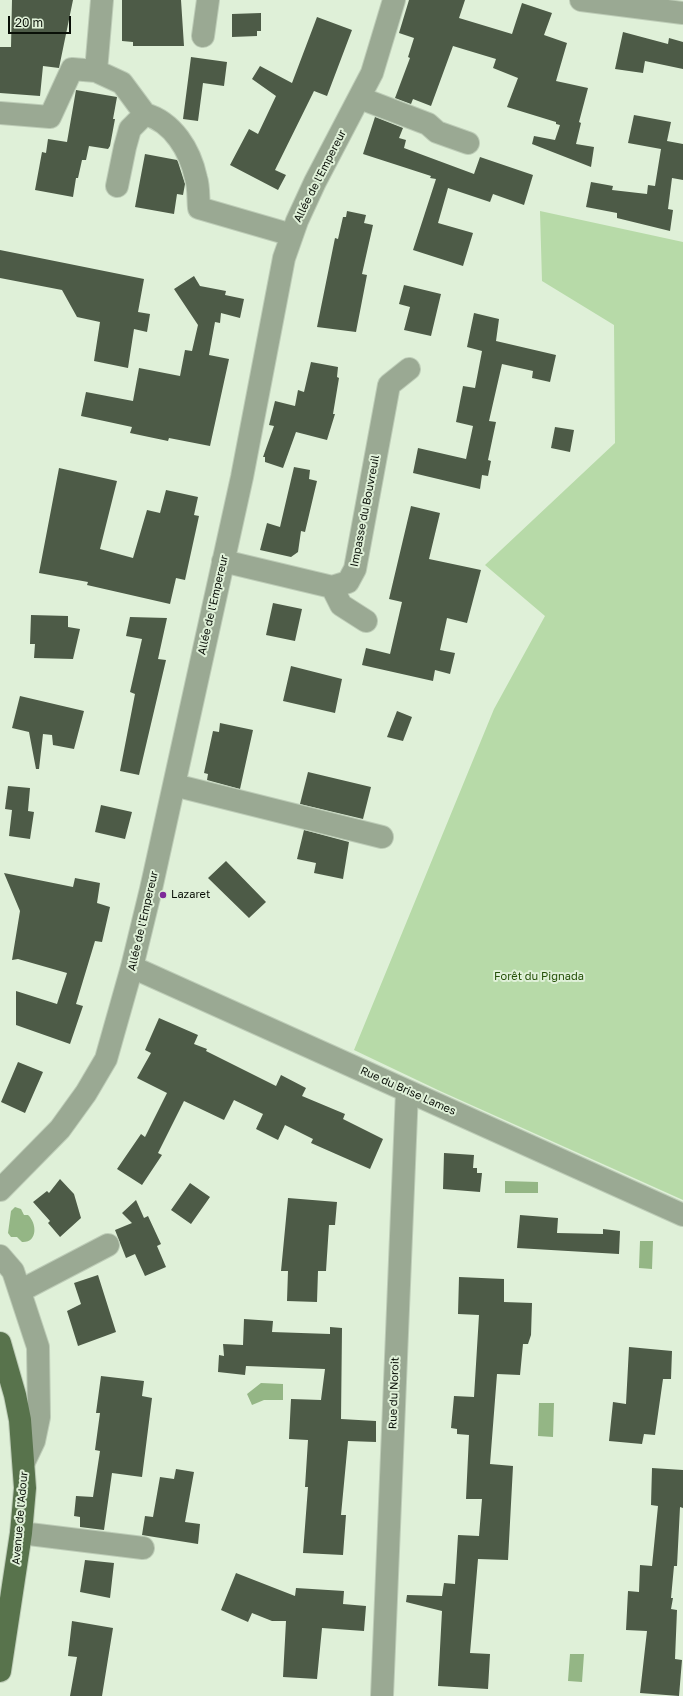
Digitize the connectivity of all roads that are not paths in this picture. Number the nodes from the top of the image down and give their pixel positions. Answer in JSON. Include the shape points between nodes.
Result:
{"nodes":[{"id":1,"x":102,"y":0,"type":"edge"},
{"id":2,"x":208,"y":0,"type":"edge"},
{"id":3,"x":394,"y":0,"type":"edge"},
{"id":4,"x":581,"y":0,"type":"edge"},
{"id":5,"x":683,"y":13,"type":"edge"},
{"id":6,"x":203,"y":36,"type":"dead end"},
{"id":7,"x":96,"y":71,"type":"junction"},
{"id":8,"x":360,"y":98,"type":"junction"},
{"id":9,"x":0,"y":113,"type":"edge"},
{"id":10,"x":145,"y":114,"type":"junction"},
{"id":11,"x":468,"y":143,"type":"dead end"},
{"id":12,"x":117,"y":186,"type":"dead end"},
{"id":13,"x":292,"y":236,"type":"junction"},
{"id":14,"x":409,"y":369,"type":"dead end"},
{"id":15,"x":223,"y":562,"type":"junction"},
{"id":16,"x":332,"y":587,"type":"junction"},
{"id":17,"x":366,"y":621,"type":"dead end"},
{"id":18,"x":174,"y":785,"type":"junction"},
{"id":19,"x":382,"y":837,"type":"dead end"},
{"id":20,"x":132,"y":967,"type":"junction"},
{"id":21,"x":407,"y":1091,"type":"junction"},
{"id":22,"x":0,"y":1190,"type":"edge"},
{"id":23,"x":683,"y":1215,"type":"edge"},
{"id":24,"x":108,"y":1245,"type":"dead end"},
{"id":25,"x":0,"y":1256,"type":"edge"},
{"id":26,"x":20,"y":1291,"type":"junction"},
{"id":27,"x":0,"y":1342,"type":"edge"},
{"id":28,"x":24,"y":1462,"type":"junction"},
{"id":29,"x":21,"y":1533,"type":"junction"},
{"id":30,"x":143,"y":1548,"type":"dead end"},
{"id":31,"x":0,"y":1671,"type":"edge"},
{"id":32,"x":382,"y":1696,"type":"edge"}],
"edges":[{"from":1,"to":7,"type":"street"},
{"from":2,"to":6,"type":"street"},
{"from":3,"to":8,"type":"street","name":"Allée de l'Empereur","via":[[372,73]]},
{"from":4,"to":5,"type":"street"},
{"from":7,"to":9,"type":"street","via":[[72,69],[50,117]]},
{"from":7,"to":10,"type":"street","via":[[122,83]]},
{"from":8,"to":11,"type":"street","via":[[428,124],[437,132]]},
{"from":8,"to":13,"type":"street","name":"Allée de l'Empereur","via":[[315,182]]},
{"from":10,"to":12,"type":"street","via":[[130,129]]},
{"from":10,"to":13,"type":"street","via":[[157,118],[174,131],[189,155],[197,178],[199,208]]},
{"from":13,"to":15,"type":"street","name":"Allée de l'Empereur","via":[[284,258]]},
{"from":14,"to":16,"type":"street","name":"Impasse du Bouvreuil","via":[[389,385],[355,569],[348,582]]},
{"from":15,"to":16,"type":"street"},
{"from":15,"to":18,"type":"street","name":"Allée de l'Empereur"},
{"from":16,"to":17,"type":"street","via":[[341,605]]},
{"from":18,"to":19,"type":"street"},
{"from":18,"to":20,"type":"street","name":"Allée de l'Empereur"},
{"from":20,"to":21,"type":"street","name":"Rue du Brise Lames"},
{"from":20,"to":22,"type":"street","name":"Allée de l'Empereur","via":[[106,1059],[86,1093],[60,1129]]},
{"from":21,"to":23,"type":"street","name":"Rue du Brise Lames"},
{"from":21,"to":32,"type":"street","name":"Rue du Noroit"},
{"from":24,"to":26,"type":"street"},
{"from":25,"to":26,"type":"street","via":[[13,1271]]},
{"from":26,"to":28,"type":"street","via":[[38,1347],[40,1387],[39,1417],[34,1441]]},
{"from":27,"to":28,"type":"main road","name":"Avenue de l'Adour","via":[[15,1395]]},
{"from":28,"to":29,"type":"main road","name":"Avenue de l'Adour","via":[[25,1488]]},
{"from":29,"to":30,"type":"street"},
{"from":29,"to":31,"type":"main road","name":"Avenue de l'Adour"}]}
